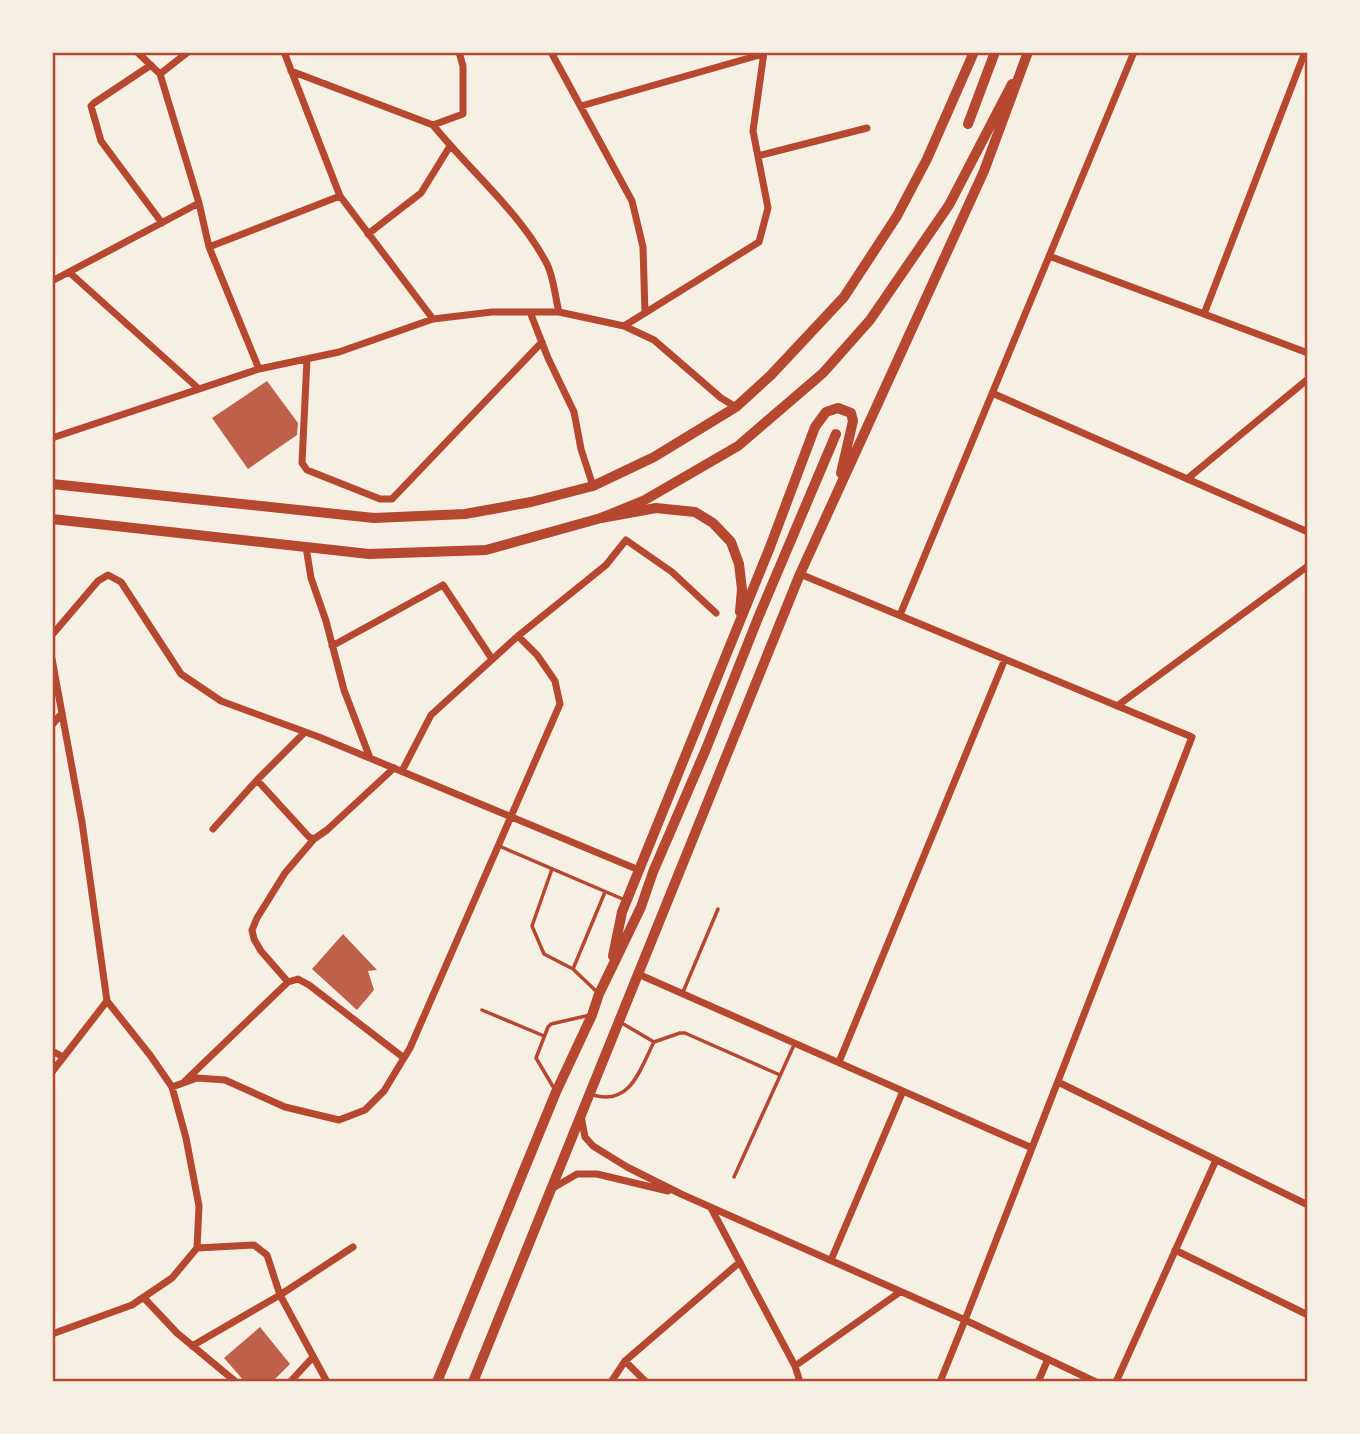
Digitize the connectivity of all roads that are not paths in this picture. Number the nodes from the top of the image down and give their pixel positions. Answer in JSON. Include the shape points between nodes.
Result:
{"nodes":[{"id":1,"x":138,"y":52,"type":"edge"},
{"id":2,"x":188,"y":52,"type":"edge"},
{"id":3,"x":284,"y":52,"type":"edge"},
{"id":4,"x":459,"y":52,"type":"edge"},
{"id":5,"x":551,"y":52,"type":"edge"},
{"id":6,"x":974,"y":52,"type":"edge"},
{"id":7,"x":995,"y":52,"type":"edge"},
{"id":8,"x":1134,"y":52,"type":"edge"},
{"id":9,"x":1305,"y":52,"type":"edge"},
{"id":10,"x":764,"y":53,"type":"edge"},
{"id":11,"x":1026,"y":56,"type":"edge"},
{"id":12,"x":151,"y":65,"type":"junction"},
{"id":13,"x":291,"y":71,"type":"junction"},
{"id":14,"x":160,"y":74,"type":"junction"},
{"id":15,"x":581,"y":106,"type":"junction"},
{"id":16,"x":433,"y":124,"type":"junction"},
{"id":17,"x":968,"y":124,"type":"dead end"},
{"id":18,"x":867,"y":128,"type":"dead end"},
{"id":19,"x":450,"y":146,"type":"junction"},
{"id":20,"x":758,"y":156,"type":"junction"},
{"id":21,"x":340,"y":196,"type":"junction"},
{"id":22,"x":199,"y":204,"type":"junction"},
{"id":23,"x":162,"y":223,"type":"junction"},
{"id":24,"x":368,"y":234,"type":"junction"},
{"id":25,"x":209,"y":247,"type":"junction"},
{"id":26,"x":1049,"y":256,"type":"junction"},
{"id":27,"x":69,"y":272,"type":"junction"},
{"id":28,"x":52,"y":281,"type":"edge"},
{"id":29,"x":530,"y":312,"type":"junction"},
{"id":30,"x":559,"y":312,"type":"junction"},
{"id":31,"x":645,"y":313,"type":"junction"},
{"id":32,"x":1204,"y":314,"type":"junction"},
{"id":33,"x":433,"y":319,"type":"junction"},
{"id":34,"x":624,"y":326,"type":"junction"},
{"id":35,"x":542,"y":342,"type":"junction"},
{"id":36,"x":1307,"y":354,"type":"edge"},
{"id":37,"x":307,"y":359,"type":"junction"},
{"id":38,"x":259,"y":369,"type":"junction"},
{"id":39,"x":1307,"y":379,"type":"edge"},
{"id":40,"x":199,"y":389,"type":"junction"},
{"id":41,"x":992,"y":393,"type":"junction"},
{"id":42,"x":736,"y":407,"type":"junction"},
{"id":43,"x":836,"y":434,"type":"dead end"},
{"id":44,"x":52,"y":438,"type":"edge"},
{"id":45,"x":1187,"y":478,"type":"junction"},
{"id":46,"x":52,"y":484,"type":"edge"},
{"id":47,"x":593,"y":486,"type":"junction"},
{"id":48,"x":836,"y":496,"type":"junction"},
{"id":49,"x":601,"y":518,"type":"junction"},
{"id":50,"x":52,"y":519,"type":"edge"},
{"id":51,"x":1307,"y":532,"type":"edge"},
{"id":52,"x":306,"y":547,"type":"junction"},
{"id":53,"x":1307,"y":566,"type":"edge"},
{"id":54,"x":800,"y":574,"type":"junction"},
{"id":55,"x":716,"y":613,"type":"dead end"},
{"id":56,"x":900,"y":615,"type":"junction"},
{"id":57,"x":739,"y":623,"type":"junction"},
{"id":58,"x":52,"y":635,"type":"edge"},
{"id":59,"x":517,"y":636,"type":"junction"},
{"id":60,"x":332,"y":646,"type":"junction"},
{"id":61,"x":52,"y":659,"type":"edge"},
{"id":62,"x":492,"y":659,"type":"junction"},
{"id":63,"x":1005,"y":659,"type":"junction"},
{"id":64,"x":1117,"y":706,"type":"junction"},
{"id":65,"x":62,"y":713,"type":"junction"},
{"id":66,"x":52,"y":725,"type":"edge"},
{"id":67,"x":305,"y":732,"type":"junction"},
{"id":68,"x":370,"y":758,"type":"junction"},
{"id":69,"x":398,"y":769,"type":"junction"},
{"id":70,"x":257,"y":780,"type":"junction"},
{"id":71,"x":511,"y":817,"type":"junction"},
{"id":72,"x":213,"y":829,"type":"dead end"},
{"id":73,"x":314,"y":839,"type":"junction"},
{"id":74,"x":499,"y":846,"type":"junction"},
{"id":75,"x":552,"y":869,"type":"junction"},
{"id":76,"x":639,"y":870,"type":"junction"},
{"id":77,"x":605,"y":892,"type":"junction"},
{"id":78,"x":626,"y":900,"type":"junction"},
{"id":79,"x":718,"y":909,"type":"dead end"},
{"id":80,"x":573,"y":969,"type":"junction"},
{"id":81,"x":610,"y":973,"type":"junction"},
{"id":82,"x":638,"y":974,"type":"junction"},
{"id":83,"x":288,"y":982,"type":"junction"},
{"id":84,"x":599,"y":994,"type":"junction"},
{"id":85,"x":683,"y":994,"type":"junction"},
{"id":86,"x":107,"y":1001,"type":"junction"},
{"id":87,"x":482,"y":1010,"type":"dead end"},
{"id":88,"x":592,"y":1014,"type":"junction"},
{"id":89,"x":619,"y":1021,"type":"junction"},
{"id":90,"x":544,"y":1036,"type":"junction"},
{"id":91,"x":654,"y":1042,"type":"junction"},
{"id":92,"x":795,"y":1043,"type":"junction"},
{"id":93,"x":52,"y":1051,"type":"edge"},
{"id":94,"x":64,"y":1057,"type":"junction"},
{"id":95,"x":404,"y":1058,"type":"junction"},
{"id":96,"x":839,"y":1062,"type":"junction"},
{"id":97,"x":52,"y":1072,"type":"edge"},
{"id":98,"x":780,"y":1075,"type":"junction"},
{"id":99,"x":1058,"y":1082,"type":"junction"},
{"id":100,"x":181,"y":1084,"type":"junction"},
{"id":101,"x":172,"y":1087,"type":"junction"},
{"id":102,"x":903,"y":1091,"type":"junction"},
{"id":103,"x":556,"y":1092,"type":"junction"},
{"id":104,"x":590,"y":1094,"type":"junction"},
{"id":105,"x":581,"y":1115,"type":"junction"},
{"id":106,"x":1032,"y":1148,"type":"junction"},
{"id":107,"x":1216,"y":1160,"type":"junction"},
{"id":108,"x":734,"y":1177,"type":"dead end"},
{"id":109,"x":552,"y":1188,"type":"junction"},
{"id":110,"x":681,"y":1194,"type":"junction"},
{"id":111,"x":1307,"y":1205,"type":"edge"},
{"id":112,"x":711,"y":1207,"type":"junction"},
{"id":113,"x":353,"y":1247,"type":"dead end"},
{"id":114,"x":197,"y":1248,"type":"junction"},
{"id":115,"x":1175,"y":1250,"type":"junction"},
{"id":116,"x":831,"y":1260,"type":"junction"},
{"id":117,"x":740,"y":1262,"type":"junction"},
{"id":118,"x":901,"y":1292,"type":"junction"},
{"id":119,"x":280,"y":1295,"type":"junction"},
{"id":120,"x":144,"y":1298,"type":"junction"},
{"id":121,"x":1307,"y":1315,"type":"edge"},
{"id":122,"x":965,"y":1320,"type":"junction"},
{"id":123,"x":52,"y":1334,"type":"edge"},
{"id":124,"x":192,"y":1346,"type":"junction"},
{"id":125,"x":313,"y":1357,"type":"junction"},
{"id":126,"x":1048,"y":1359,"type":"junction"},
{"id":127,"x":625,"y":1361,"type":"junction"},
{"id":128,"x":795,"y":1366,"type":"junction"},
{"id":129,"x":236,"y":1381,"type":"edge"},
{"id":130,"x":290,"y":1381,"type":"edge"},
{"id":131,"x":327,"y":1381,"type":"edge"},
{"id":132,"x":437,"y":1381,"type":"edge"},
{"id":133,"x":473,"y":1381,"type":"edge"},
{"id":134,"x":611,"y":1381,"type":"edge"},
{"id":135,"x":646,"y":1381,"type":"edge"},
{"id":136,"x":800,"y":1381,"type":"edge"},
{"id":137,"x":940,"y":1381,"type":"edge"},
{"id":138,"x":1038,"y":1381,"type":"edge"},
{"id":139,"x":1096,"y":1381,"type":"edge"},
{"id":140,"x":1116,"y":1381,"type":"edge"}],
"edges":[{"from":1,"to":12,"type":"street"},
{"from":2,"to":14,"type":"street"},
{"from":3,"to":13,"type":"street"},
{"from":4,"to":16,"type":"street","via":[[463,114]]},
{"from":5,"to":15,"type":"street"},
{"from":6,"to":42,"type":"main road","via":[[897,216],[844,297]]},
{"from":7,"to":17,"type":"main road"},
{"from":8,"to":26,"type":"street"},
{"from":9,"to":32,"type":"street"},
{"from":10,"to":15,"type":"street"},
{"from":10,"to":20,"type":"street","via":[[753,131]]},
{"from":11,"to":48,"type":"main road","via":[[984,171]]},
{"from":11,"to":49,"type":"main road","via":[[949,205],[870,320],[823,373],[737,446],[643,501]]},
{"from":12,"to":14,"type":"street"},
{"from":12,"to":23,"type":"street","via":[[92,106],[101,141]]},
{"from":13,"to":16,"type":"street"},
{"from":13,"to":21,"type":"street"},
{"from":14,"to":22,"type":"street"},
{"from":15,"to":31,"type":"street","via":[[632,201],[643,247]]},
{"from":16,"to":19,"type":"street"},
{"from":18,"to":20,"type":"street"},
{"from":19,"to":24,"type":"street","via":[[421,193]]},
{"from":19,"to":30,"type":"street","via":[[528,235],[548,267]]},
{"from":20,"to":31,"type":"street","via":[[768,208],[759,242]]},
{"from":21,"to":24,"type":"street"},
{"from":21,"to":25,"type":"street"},
{"from":22,"to":23,"type":"street"},
{"from":22,"to":25,"type":"street"},
{"from":23,"to":27,"type":"street"},
{"from":24,"to":33,"type":"street"},
{"from":25,"to":38,"type":"street"},
{"from":26,"to":32,"type":"street"},
{"from":26,"to":41,"type":"street"},
{"from":27,"to":28,"type":"street"},
{"from":27,"to":40,"type":"street"},
{"from":29,"to":30,"type":"street"},
{"from":29,"to":33,"type":"street"},
{"from":29,"to":35,"type":"street"},
{"from":30,"to":34,"type":"street"},
{"from":31,"to":34,"type":"street"},
{"from":32,"to":36,"type":"street"},
{"from":33,"to":37,"type":"street"},
{"from":34,"to":42,"type":"street","via":[[654,340]]},
{"from":35,"to":37,"type":"street","via":[[392,499],[380,499],[307,470],[302,463]]},
{"from":35,"to":47,"type":"street","via":[[574,412]]},
{"from":37,"to":38,"type":"street"},
{"from":38,"to":40,"type":"street"},
{"from":39,"to":45,"type":"street"},
{"from":40,"to":44,"type":"street"},
{"from":41,"to":45,"type":"street"},
{"from":41,"to":56,"type":"street"},
{"from":42,"to":47,"type":"main road","via":[[654,457]]},
{"from":43,"to":81,"type":"main road"},
{"from":45,"to":51,"type":"street"},
{"from":46,"to":47,"type":"main road","via":[[374,518],[464,514]]},
{"from":48,"to":54,"type":"main road"},
{"from":48,"to":57,"type":"main road","via":[[853,421],[850,413],[838,408],[826,412],[815,428]]},
{"from":49,"to":52,"type":"main road","via":[[486,550],[369,554]]},
{"from":49,"to":57,"type":"main road","via":[[656,508],[695,512],[713,523],[732,542],[739,565]]},
{"from":50,"to":52,"type":"main road"},
{"from":52,"to":60,"type":"street"},
{"from":53,"to":64,"type":"street"},
{"from":54,"to":56,"type":"street"},
{"from":54,"to":82,"type":"main road"},
{"from":55,"to":59,"type":"street","via":[[672,572],[626,540],[606,565]]},
{"from":56,"to":63,"type":"street"},
{"from":57,"to":76,"type":"main road"},
{"from":58,"to":67,"type":"street","via":[[108,575],[121,582],[181,674],[221,701]]},
{"from":59,"to":62,"type":"street"},
{"from":59,"to":71,"type":"street","via":[[555,681],[560,704]]},
{"from":60,"to":62,"type":"street","via":[[443,585]]},
{"from":60,"to":68,"type":"street"},
{"from":61,"to":65,"type":"street"},
{"from":62,"to":69,"type":"street","via":[[431,715]]},
{"from":63,"to":64,"type":"street"},
{"from":63,"to":96,"type":"street"},
{"from":64,"to":99,"type":"street","via":[[1192,737]]},
{"from":65,"to":66,"type":"street"},
{"from":65,"to":86,"type":"street"},
{"from":67,"to":68,"type":"street"},
{"from":67,"to":70,"type":"street"},
{"from":68,"to":69,"type":"street"},
{"from":69,"to":71,"type":"street"},
{"from":69,"to":73,"type":"street"},
{"from":70,"to":72,"type":"street"},
{"from":70,"to":73,"type":"street"},
{"from":71,"to":74,"type":"street"},
{"from":71,"to":76,"type":"street"},
{"from":73,"to":83,"type":"street","via":[[285,873],[252,930],[261,951]]},
{"from":74,"to":75,"type":"lane"},
{"from":74,"to":95,"type":"street"},
{"from":75,"to":77,"type":"lane"},
{"from":75,"to":80,"type":"lane","via":[[531,924],[542,951]]},
{"from":76,"to":78,"type":"main road"},
{"from":77,"to":78,"type":"lane"},
{"from":77,"to":80,"type":"lane"},
{"from":78,"to":81,"type":"main road"},
{"from":79,"to":85,"type":"lane"},
{"from":80,"to":84,"type":"lane"},
{"from":81,"to":84,"type":"main road"},
{"from":82,"to":85,"type":"street"},
{"from":82,"to":89,"type":"main road"},
{"from":83,"to":95,"type":"street","via":[[298,979],[309,985]]},
{"from":83,"to":100,"type":"street"},
{"from":84,"to":88,"type":"main road"},
{"from":85,"to":92,"type":"street"},
{"from":86,"to":94,"type":"street"},
{"from":86,"to":101,"type":"street"},
{"from":87,"to":90,"type":"lane"},
{"from":88,"to":90,"type":"lane","via":[[551,1024]]},
{"from":88,"to":103,"type":"main road"},
{"from":89,"to":91,"type":"lane"},
{"from":89,"to":104,"type":"main road"},
{"from":90,"to":103,"type":"lane","via":[[536,1058]]},
{"from":91,"to":98,"type":"lane","via":[[685,1033]]},
{"from":91,"to":104,"type":"lane","via":[[628,1090],[604,1099]]},
{"from":92,"to":96,"type":"street"},
{"from":92,"to":98,"type":"lane"},
{"from":93,"to":94,"type":"street"},
{"from":94,"to":97,"type":"street"},
{"from":95,"to":100,"type":"street","via":[[384,1091],[365,1110],[339,1120],[285,1107],[225,1080],[197,1079]]},
{"from":96,"to":102,"type":"street"},
{"from":98,"to":108,"type":"lane"},
{"from":99,"to":106,"type":"street"},
{"from":99,"to":107,"type":"street"},
{"from":100,"to":101,"type":"street"},
{"from":101,"to":114,"type":"street","via":[[199,1206]]},
{"from":102,"to":106,"type":"street"},
{"from":102,"to":116,"type":"street"},
{"from":103,"to":132,"type":"main road"},
{"from":104,"to":105,"type":"main road"},
{"from":105,"to":109,"type":"main road"},
{"from":105,"to":110,"type":"street","via":[[585,1137],[593,1146]]},
{"from":106,"to":122,"type":"street"},
{"from":107,"to":111,"type":"street"},
{"from":107,"to":115,"type":"street"},
{"from":109,"to":110,"type":"street","via":[[577,1174],[597,1174]]},
{"from":109,"to":133,"type":"main road"},
{"from":110,"to":112,"type":"street"},
{"from":112,"to":116,"type":"street"},
{"from":112,"to":117,"type":"street"},
{"from":113,"to":119,"type":"street"},
{"from":114,"to":119,"type":"street","via":[[254,1245],[267,1255]]},
{"from":114,"to":120,"type":"street","via":[[172,1278]]},
{"from":115,"to":121,"type":"street"},
{"from":115,"to":140,"type":"street"},
{"from":116,"to":118,"type":"street"},
{"from":117,"to":127,"type":"street"},
{"from":117,"to":128,"type":"street"},
{"from":118,"to":122,"type":"street"},
{"from":118,"to":128,"type":"street"},
{"from":119,"to":124,"type":"street"},
{"from":119,"to":125,"type":"street"},
{"from":120,"to":123,"type":"street"},
{"from":120,"to":124,"type":"street"},
{"from":122,"to":126,"type":"street"},
{"from":122,"to":137,"type":"street"},
{"from":124,"to":129,"type":"street"},
{"from":125,"to":130,"type":"street"},
{"from":125,"to":131,"type":"street"},
{"from":126,"to":138,"type":"street"},
{"from":126,"to":139,"type":"street"},
{"from":127,"to":134,"type":"street"},
{"from":127,"to":135,"type":"street"},
{"from":128,"to":136,"type":"street"}]}
